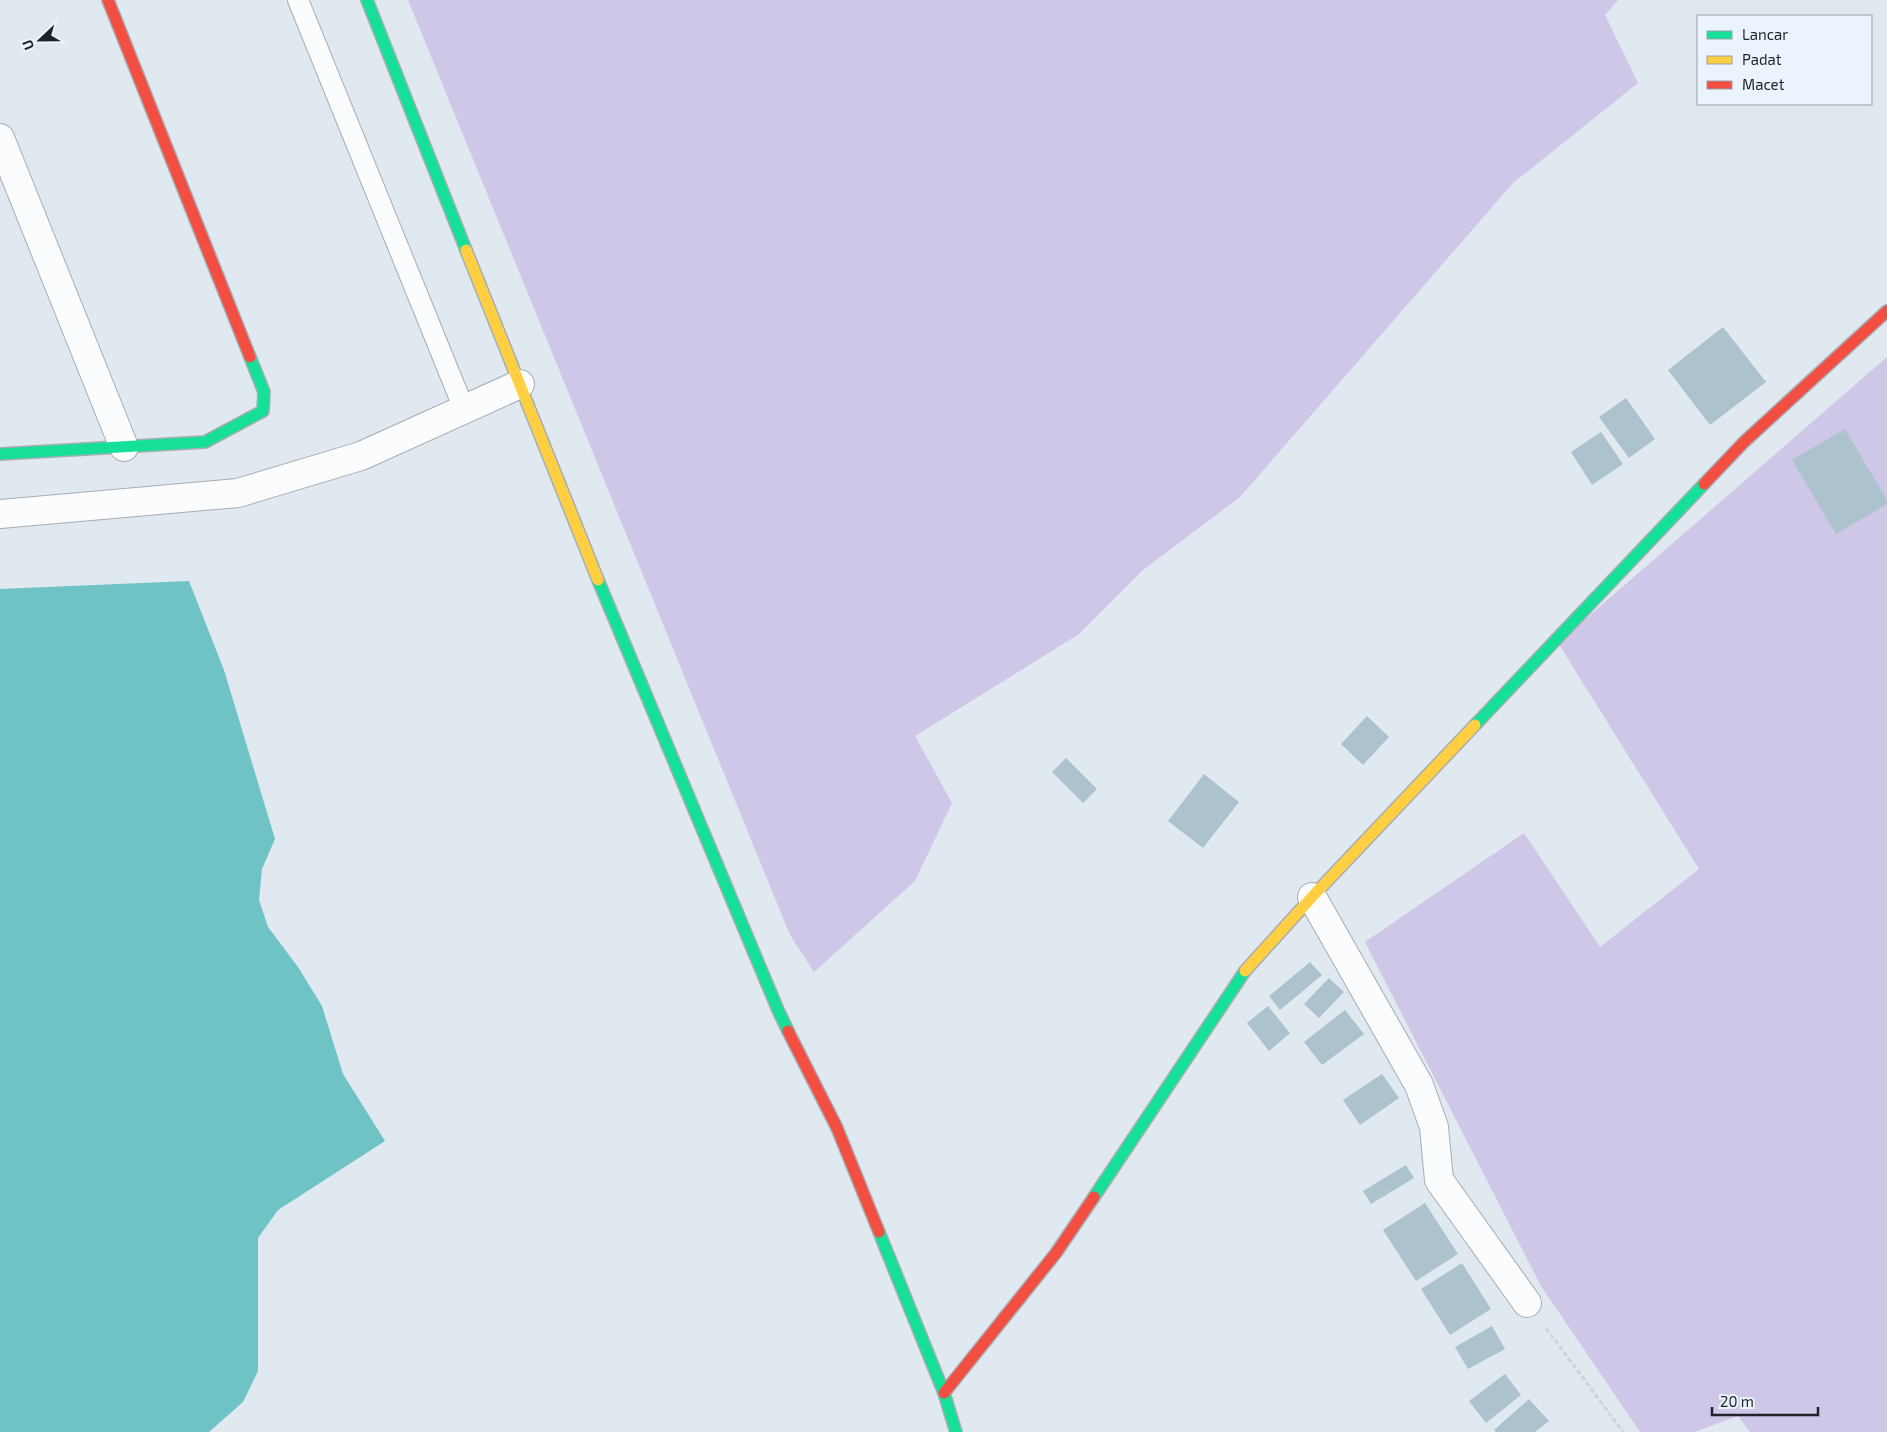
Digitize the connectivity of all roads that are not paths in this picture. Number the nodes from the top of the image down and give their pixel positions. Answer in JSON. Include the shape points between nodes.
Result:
{"nodes":[{"id":1,"x":108,"y":0,"type":"edge"},
{"id":2,"x":298,"y":0,"type":"edge"},
{"id":3,"x":366,"y":0,"type":"edge"},
{"id":4,"x":0,"y":138,"type":"edge"},
{"id":5,"x":1887,"y":311,"type":"edge"},
{"id":6,"x":520,"y":384,"type":"junction"},
{"id":7,"x":464,"y":409,"type":"junction"},
{"id":8,"x":124,"y":447,"type":"junction"},
{"id":9,"x":0,"y":454,"type":"edge"},
{"id":10,"x":0,"y":514,"type":"edge"},
{"id":11,"x":1312,"y":897,"type":"junction"},
{"id":12,"x":1527,"y":1303,"type":"road end"},
{"id":13,"x":944,"y":1393,"type":"junction"},
{"id":14,"x":956,"y":1432,"type":"edge"}],
"edges":[{"from":1,"to":8,"type":"street","via":[[264,392],[263,411],[205,442]]},
{"from":2,"to":7,"type":"lane"},
{"from":3,"to":6,"type":"street"},
{"from":4,"to":8,"type":"street"},
{"from":5,"to":11,"type":"street","via":[[1744,442]]},
{"from":6,"to":7,"type":"street"},
{"from":6,"to":13,"type":"street","via":[[774,1001],[837,1128]]},
{"from":7,"to":10,"type":"street","via":[[361,456],[238,493]]},
{"from":8,"to":9,"type":"street"},
{"from":11,"to":12,"type":"street","via":[[1420,1085],[1434,1127],[1439,1180]]},
{"from":11,"to":13,"type":"street","via":[[1242,975],[1056,1253]]},
{"from":13,"to":14,"type":"street"}]}
